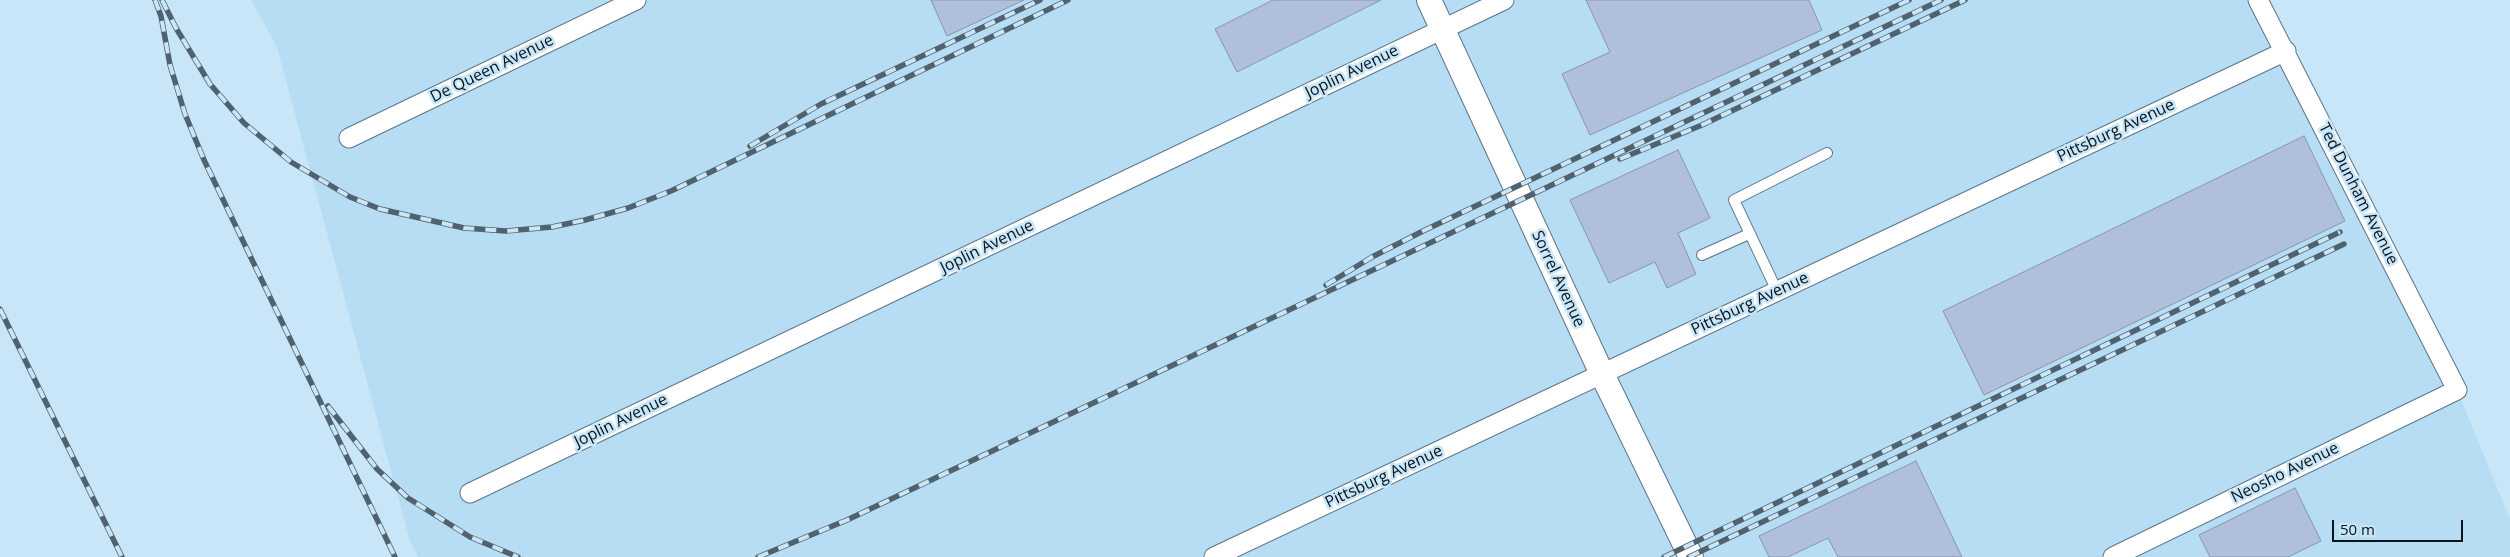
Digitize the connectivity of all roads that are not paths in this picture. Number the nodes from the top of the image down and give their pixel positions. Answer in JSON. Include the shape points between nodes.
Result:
{"nodes":[{"id":1,"x":636,"y":0,"type":"edge"},
{"id":2,"x":1428,"y":0,"type":"edge"},
{"id":3,"x":1504,"y":0,"type":"edge"},
{"id":4,"x":2258,"y":0,"type":"edge"},
{"id":5,"x":1443,"y":29,"type":"junction"},
{"id":6,"x":2286,"y":52,"type":"junction"},
{"id":7,"x":349,"y":138,"type":"dead end"},
{"id":8,"x":1827,"y":154,"type":"dead end"},
{"id":9,"x":1749,"y":234,"type":"junction"},
{"id":10,"x":1702,"y":255,"type":"dead end"},
{"id":11,"x":1777,"y":291,"type":"junction"},
{"id":12,"x":1602,"y":374,"type":"junction"},
{"id":13,"x":2457,"y":390,"type":"joint"},
{"id":14,"x":470,"y":493,"type":"dead end"},
{"id":15,"x":1214,"y":557,"type":"edge"},
{"id":16,"x":1691,"y":557,"type":"edge"},
{"id":17,"x":2113,"y":557,"type":"edge"}],
"edges":[{"from":1,"to":7,"type":"street","name":"De Queen Avenue"},
{"from":2,"to":5,"type":"street","name":"Sorrel Avenue"},
{"from":3,"to":5,"type":"street","name":"Joplin Avenue"},
{"from":4,"to":6,"type":"street","name":"Ted Dunham Avenue"},
{"from":5,"to":12,"type":"street","name":"Sorrel Avenue"},
{"from":5,"to":14,"type":"street","name":"Joplin Avenue"},
{"from":6,"to":11,"type":"street","name":"Pittsburg Avenue"},
{"from":6,"to":13,"type":"street","name":"Ted Dunham Avenue"},
{"from":8,"to":9,"type":"lane","via":[[1734,200]]},
{"from":9,"to":10,"type":"lane"},
{"from":9,"to":11,"type":"lane"},
{"from":11,"to":12,"type":"street","name":"Pittsburg Avenue"},
{"from":12,"to":15,"type":"street","name":"Pittsburg Avenue"},
{"from":12,"to":16,"type":"street","name":"Sorrel Avenue"},
{"from":13,"to":17,"type":"street","name":"Neosho Avenue"}]}
